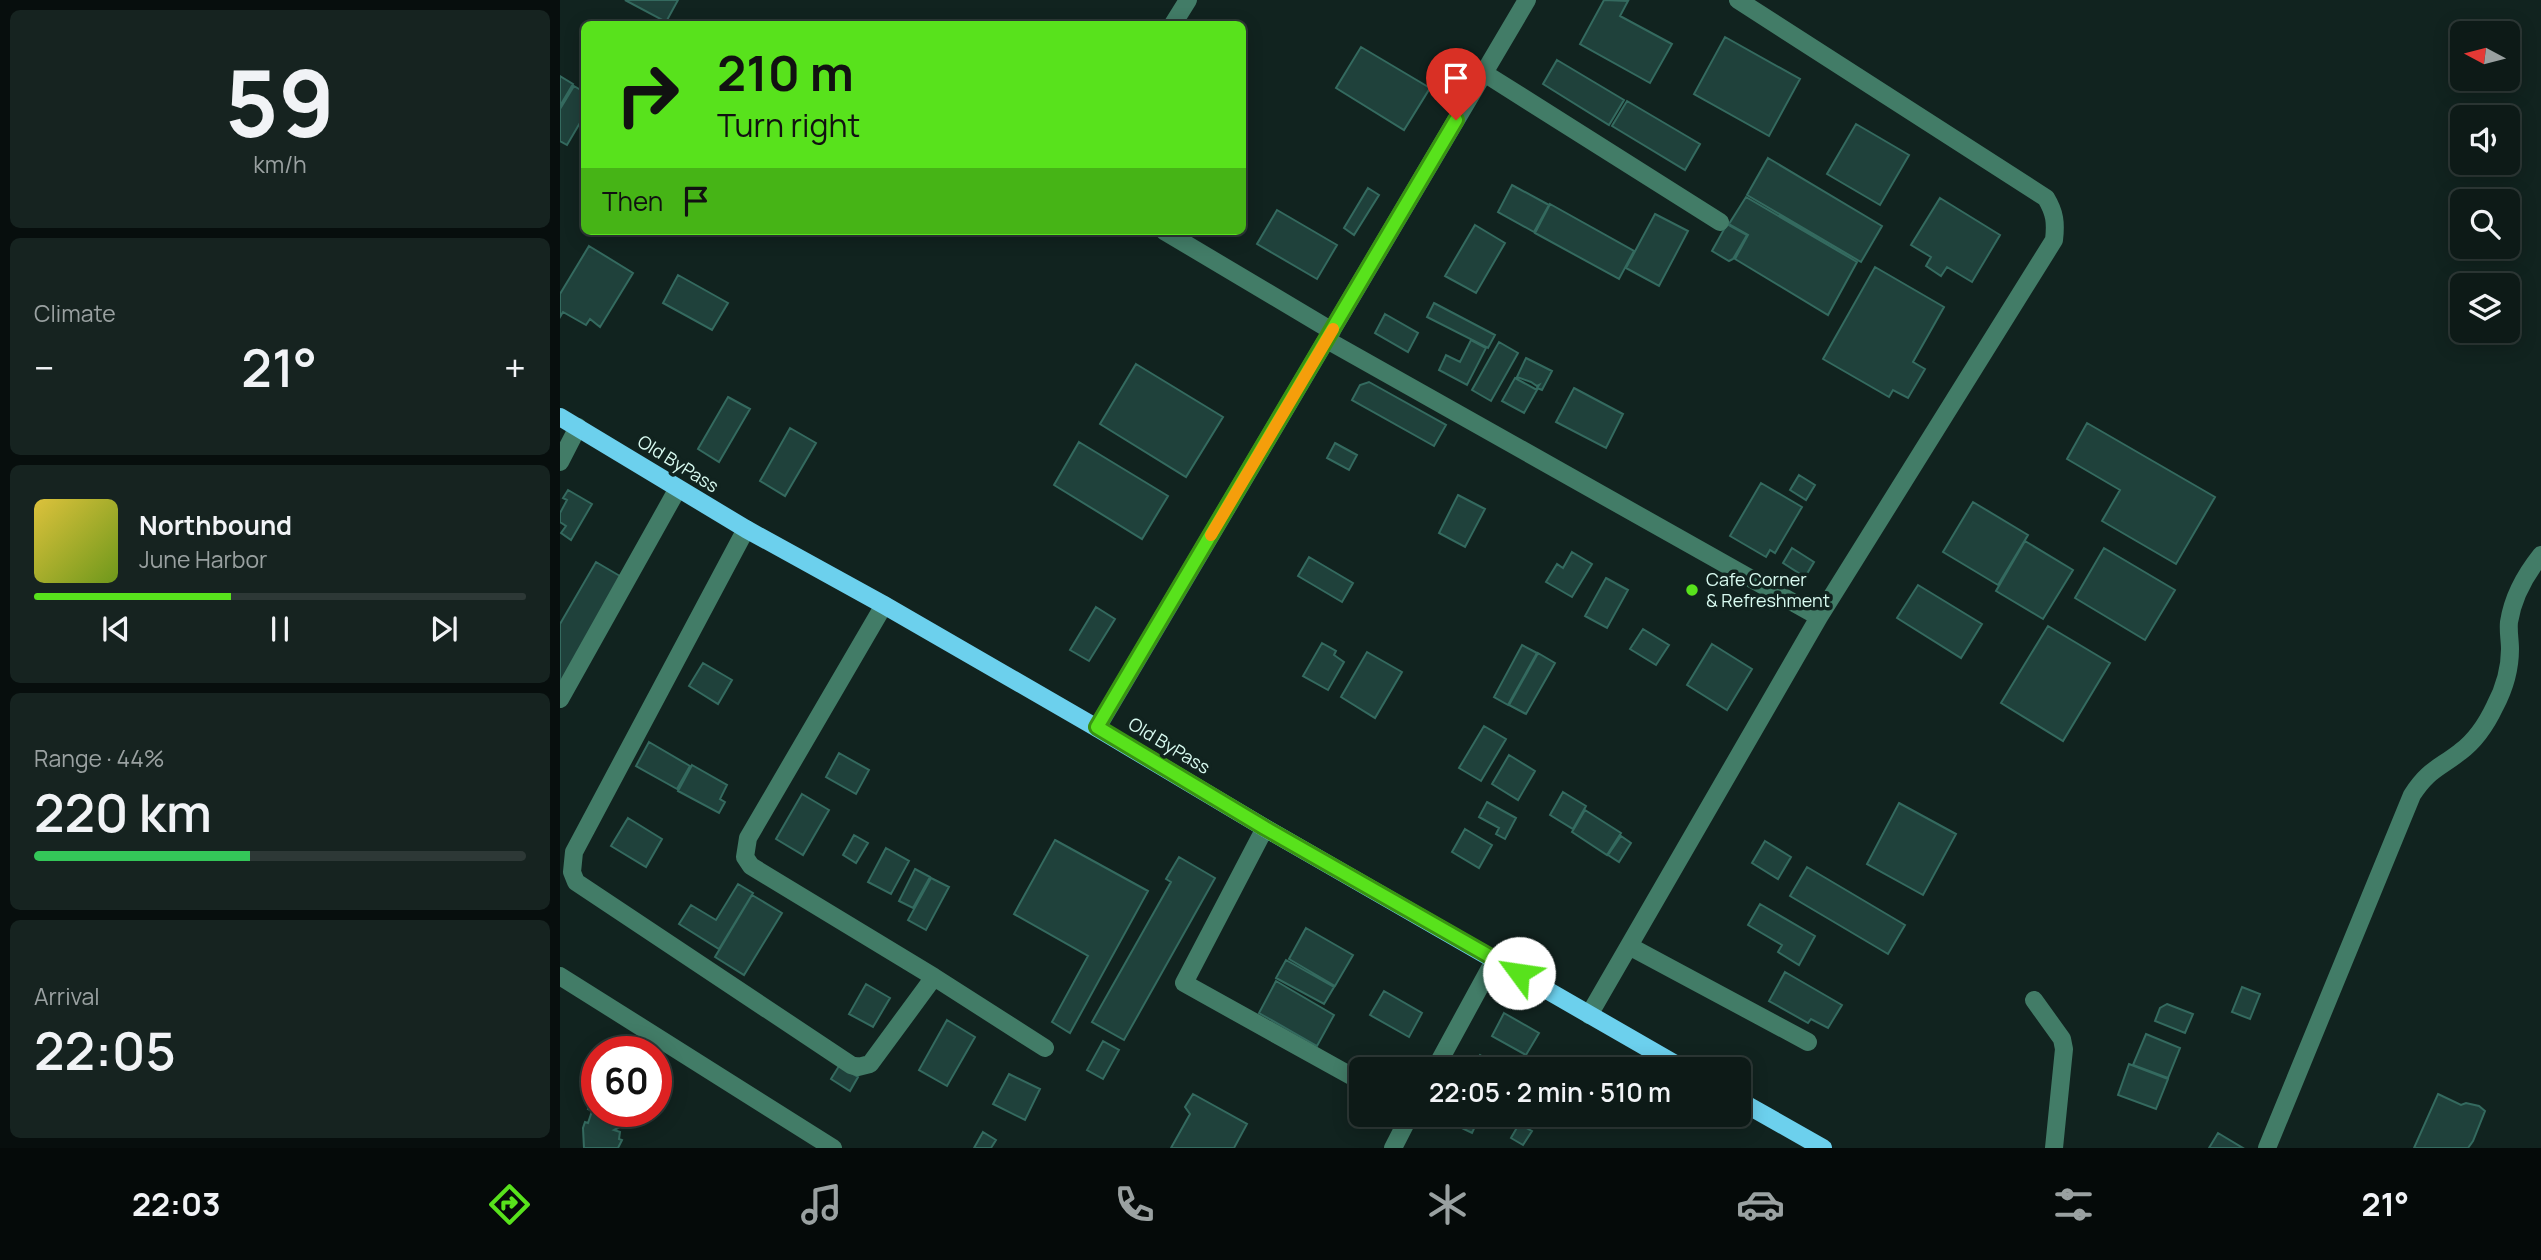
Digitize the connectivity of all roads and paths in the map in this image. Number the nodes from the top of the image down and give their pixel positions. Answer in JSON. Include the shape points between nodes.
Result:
{"nodes":[{"id":1,"x":1188,"y":0,"type":"edge"},
{"id":2,"x":1527,"y":0,"type":"edge"},
{"id":3,"x":1738,"y":0,"type":"edge"},
{"id":4,"x":1175,"y":21,"type":"edge"},
{"id":5,"x":1484,"y":73,"type":"junction"},
{"id":6,"x":1720,"y":222,"type":"dead end"},
{"id":7,"x":1170,"y":235,"type":"edge"},
{"id":8,"x":1329,"y":335,"type":"junction"},
{"id":9,"x":560,"y":417,"type":"edge"},
{"id":10,"x":578,"y":427,"type":"junction"},
{"id":11,"x":560,"y":462,"type":"edge"},
{"id":12,"x":677,"y":490,"type":"junction"},
{"id":13,"x":746,"y":529,"type":"junction"},
{"id":14,"x":2541,"y":555,"type":"edge"},
{"id":15,"x":884,"y":605,"type":"junction"},
{"id":16,"x":1819,"y":617,"type":"junction"},
{"id":17,"x":560,"y":699,"type":"edge"},
{"id":18,"x":1097,"y":727,"type":"junction"},
{"id":19,"x":1265,"y":828,"type":"junction"},
{"id":20,"x":1629,"y":946,"type":"junction"},
{"id":21,"x":1495,"y":959,"type":"junction"},
{"id":22,"x":560,"y":976,"type":"edge"},
{"id":23,"x":934,"y":977,"type":"junction"},
{"id":24,"x":2034,"y":1000,"type":"dead end"},
{"id":25,"x":1589,"y":1015,"type":"junction"},
{"id":26,"x":1808,"y":1042,"type":"dead end"},
{"id":27,"x":1045,"y":1048,"type":"dead end"},
{"id":28,"x":1442,"y":1057,"type":"edge"},
{"id":29,"x":1663,"y":1057,"type":"edge"},
{"id":30,"x":1349,"y":1075,"type":"edge"},
{"id":31,"x":1751,"y":1107,"type":"edge"},
{"id":32,"x":1403,"y":1127,"type":"edge"},
{"id":33,"x":833,"y":1148,"type":"edge"},
{"id":34,"x":1392,"y":1148,"type":"edge"},
{"id":35,"x":1823,"y":1148,"type":"edge"},
{"id":36,"x":2054,"y":1148,"type":"edge"},
{"id":37,"x":2267,"y":1148,"type":"edge"}],
"edges":[{"from":1,"to":4,"type":"street"},
{"from":2,"to":5,"type":"street"},
{"from":3,"to":16,"type":"street","via":[[2046,198],[2056,223],[2054,240]]},
{"from":5,"to":6,"type":"street"},
{"from":5,"to":8,"type":"street"},
{"from":7,"to":8,"type":"street"},
{"from":8,"to":16,"type":"street"},
{"from":8,"to":18,"type":"street"},
{"from":9,"to":10,"type":"main road","name":"Old ByPass"},
{"from":10,"to":11,"type":"street"},
{"from":10,"to":12,"type":"main road","name":"Old ByPass"},
{"from":12,"to":13,"type":"main road","name":"Old ByPass"},
{"from":12,"to":17,"type":"street"},
{"from":13,"to":15,"type":"main road","name":"Old ByPass"},
{"from":13,"to":23,"type":"street","via":[[574,852],[576,882],[850,1065],[870,1064]]},
{"from":14,"to":37,"type":"street","via":[[2513,603],[2507,670],[2495,707],[2460,752],[2423,778],[2412,794]]},
{"from":15,"to":18,"type":"main road","name":"Old ByPass"},
{"from":15,"to":23,"type":"street","via":[[748,838],[746,857],[751,866]]},
{"from":16,"to":20,"type":"street"},
{"from":18,"to":19,"type":"main road","name":"Old ByPass"},
{"from":19,"to":21,"type":"main road","name":"Old ByPass"},
{"from":19,"to":30,"type":"street","via":[[1184,983]]},
{"from":20,"to":25,"type":"street"},
{"from":20,"to":26,"type":"street"},
{"from":21,"to":25,"type":"main road","name":"Old ByPass"},
{"from":21,"to":28,"type":"street"},
{"from":22,"to":33,"type":"street"},
{"from":23,"to":27,"type":"street"},
{"from":24,"to":36,"type":"street","via":[[2062,1038],[2064,1049]]},
{"from":25,"to":29,"type":"main road","name":"Old ByPass"},
{"from":31,"to":35,"type":"main road"},
{"from":32,"to":34,"type":"street"}]}
